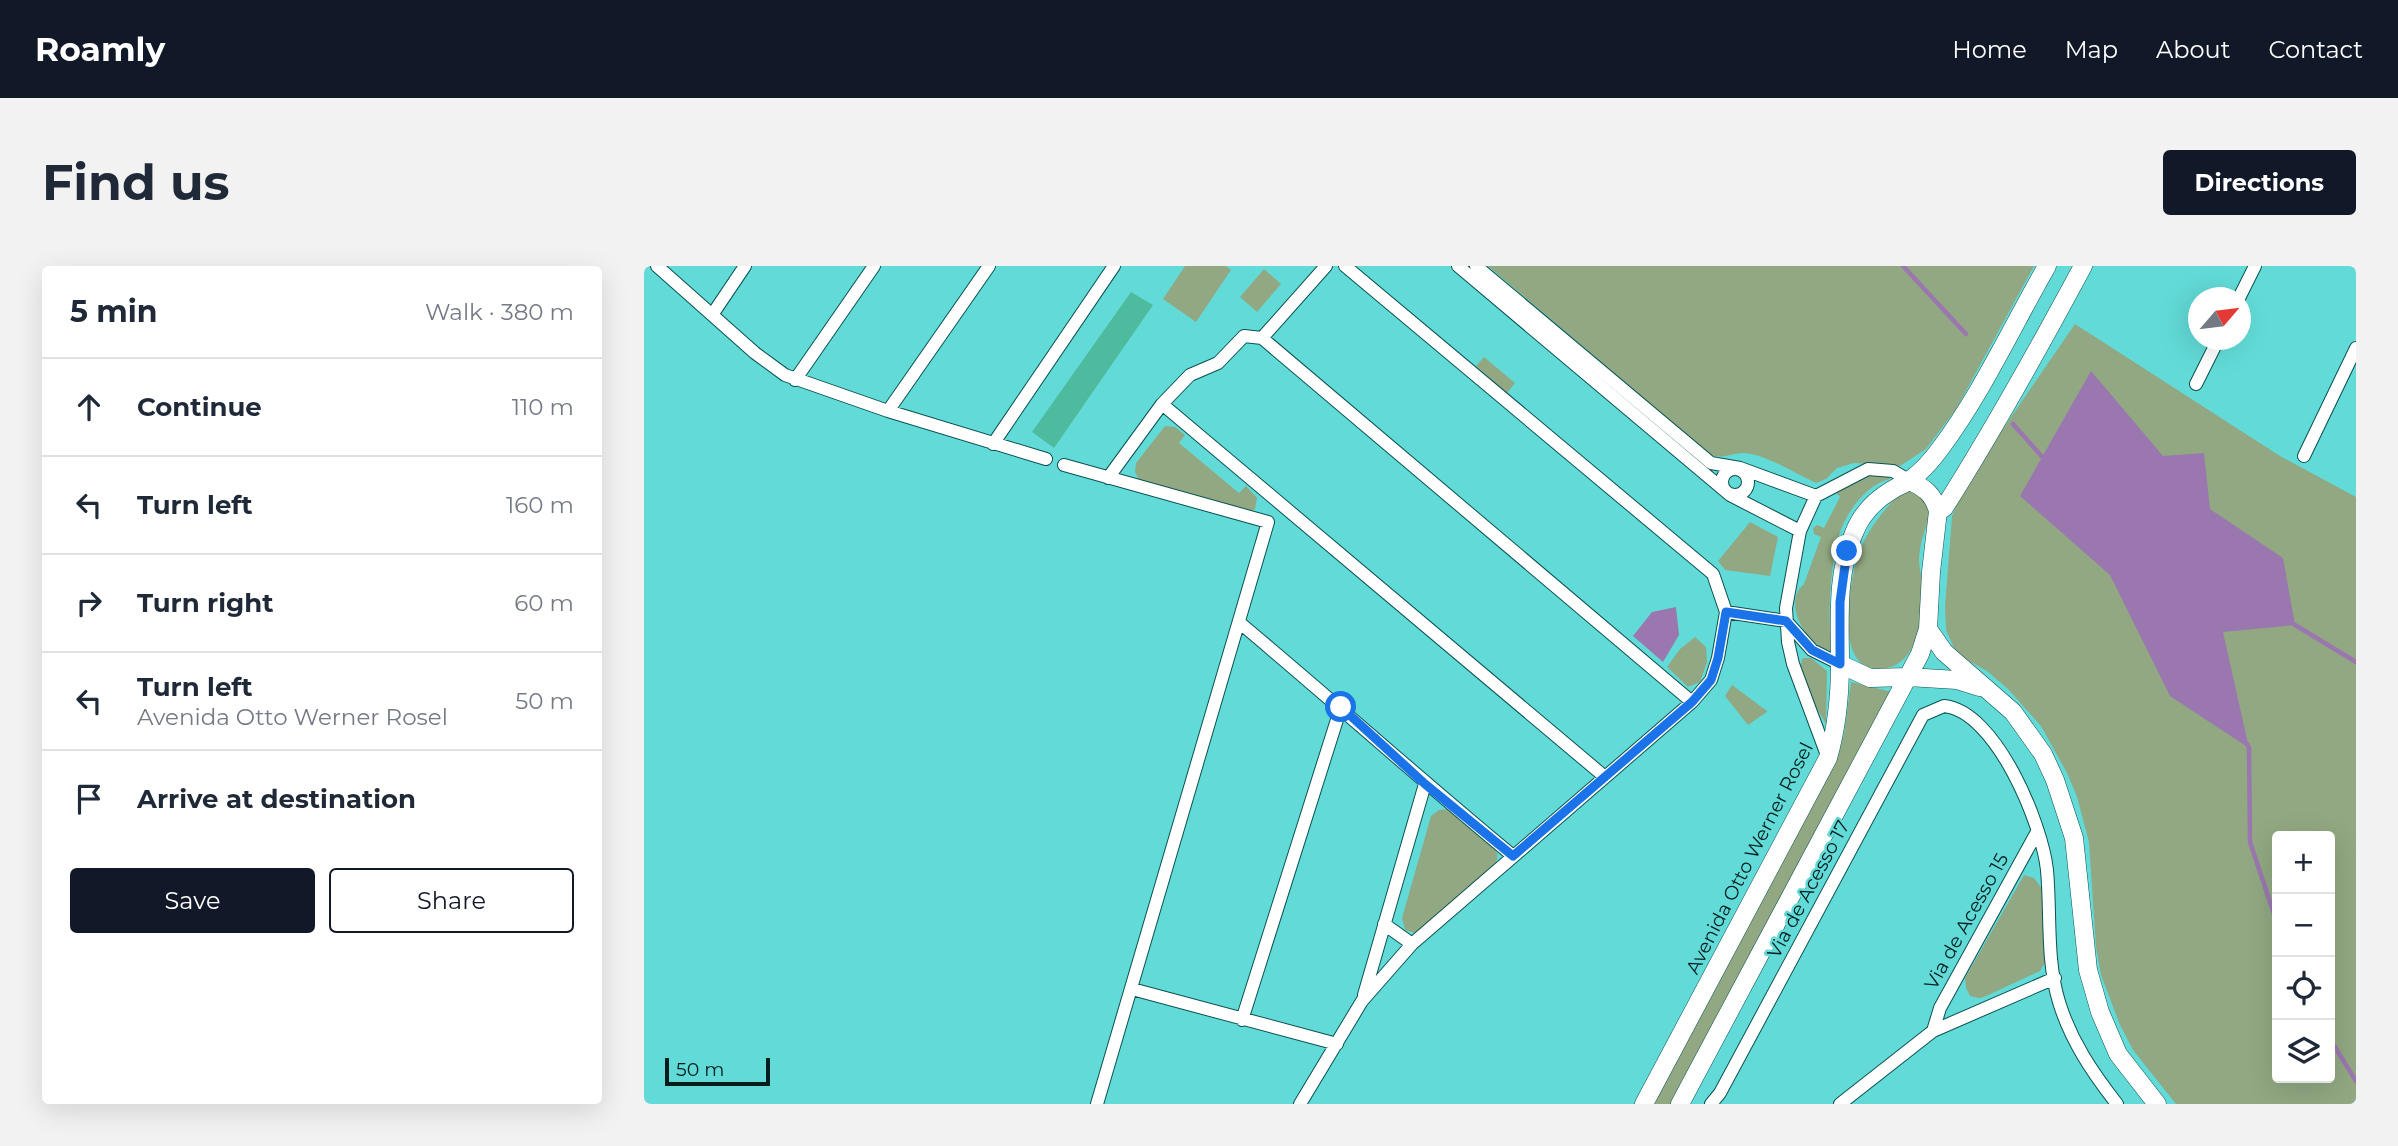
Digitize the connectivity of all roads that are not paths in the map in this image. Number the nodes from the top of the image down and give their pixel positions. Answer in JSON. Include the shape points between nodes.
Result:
{"nodes":[{"id":1,"x":657,"y":266,"type":"edge"},
{"id":2,"x":745,"y":266,"type":"edge"},
{"id":3,"x":874,"y":266,"type":"edge"},
{"id":4,"x":989,"y":266,"type":"edge"},
{"id":5,"x":1326,"y":266,"type":"edge"},
{"id":6,"x":1345,"y":266,"type":"edge"},
{"id":7,"x":1458,"y":266,"type":"edge"},
{"id":8,"x":1476,"y":266,"type":"edge"},
{"id":9,"x":2046,"y":266,"type":"edge"},
{"id":10,"x":2083,"y":266,"type":"edge"},
{"id":11,"x":2255,"y":266,"type":"edge"},
{"id":12,"x":1110,"y":267,"type":"edge"},
{"id":13,"x":2244,"y":287,"type":"edge"},
{"id":14,"x":712,"y":315,"type":"junction"},
{"id":15,"x":1262,"y":338,"type":"junction"},
{"id":16,"x":2356,"y":348,"type":"edge"},
{"id":17,"x":2213,"y":350,"type":"edge"},
{"id":18,"x":795,"y":380,"type":"junction"},
{"id":19,"x":2196,"y":384,"type":"dead end"},
{"id":20,"x":1162,"y":404,"type":"junction"},
{"id":21,"x":888,"y":411,"type":"junction"},
{"id":22,"x":993,"y":444,"type":"junction"},
{"id":23,"x":2304,"y":456,"type":"dead end"},
{"id":24,"x":1046,"y":459,"type":"dead end"},
{"id":25,"x":1064,"y":465,"type":"dead end"},
{"id":26,"x":1740,"y":468,"type":"junction"},
{"id":27,"x":1108,"y":478,"type":"junction"},
{"id":28,"x":1910,"y":481,"type":"junction"},
{"id":29,"x":1730,"y":495,"type":"junction"},
{"id":30,"x":1816,"y":496,"type":"junction"},
{"id":31,"x":1275,"y":500,"type":"junction"},
{"id":32,"x":1938,"y":511,"type":"junction"},
{"id":33,"x":1268,"y":522,"type":"junction"},
{"id":34,"x":1800,"y":531,"type":"junction"},
{"id":35,"x":1726,"y":612,"type":"junction"},
{"id":36,"x":1786,"y":621,"type":"junction"},
{"id":37,"x":1240,"y":623,"type":"junction"},
{"id":38,"x":1928,"y":629,"type":"junction"},
{"id":39,"x":1840,"y":664,"type":"junction"},
{"id":40,"x":1908,"y":677,"type":"junction"},
{"id":41,"x":1994,"y":694,"type":"junction"},
{"id":42,"x":1692,"y":702,"type":"junction"},
{"id":43,"x":1341,"y":707,"type":"junction"},
{"id":44,"x":1828,"y":758,"type":"junction"},
{"id":45,"x":1605,"y":777,"type":"junction"},
{"id":46,"x":1425,"y":784,"type":"junction"},
{"id":47,"x":2037,"y":832,"type":"junction"},
{"id":48,"x":1513,"y":856,"type":"junction"},
{"id":49,"x":1384,"y":923,"type":"junction"},
{"id":50,"x":1412,"y":944,"type":"junction"},
{"id":51,"x":2055,"y":978,"type":"junction"},
{"id":52,"x":1132,"y":989,"type":"junction"},
{"id":53,"x":1362,"y":1001,"type":"junction"},
{"id":54,"x":1242,"y":1020,"type":"junction"},
{"id":55,"x":1933,"y":1031,"type":"junction"},
{"id":56,"x":1338,"y":1044,"type":"junction"},
{"id":57,"x":1719,"y":1099,"type":"edge"},
{"id":58,"x":1102,"y":1103,"type":"edge"},
{"id":59,"x":2111,"y":1103,"type":"edge"},
{"id":60,"x":1300,"y":1104,"type":"edge"},
{"id":61,"x":1644,"y":1104,"type":"edge"},
{"id":62,"x":1680,"y":1104,"type":"edge"},
{"id":63,"x":1711,"y":1104,"type":"edge"},
{"id":64,"x":1840,"y":1104,"type":"edge"},
{"id":65,"x":2157,"y":1104,"type":"edge"}],
"edges":[{"from":1,"to":14,"type":"street"},
{"from":2,"to":14,"type":"street"},
{"from":3,"to":18,"type":"street"},
{"from":4,"to":21,"type":"street"},
{"from":5,"to":15,"type":"street"},
{"from":6,"to":35,"type":"street","via":[[1713,574]]},
{"from":7,"to":29,"type":"street"},
{"from":8,"to":26,"type":"street","via":[[1712,463]]},
{"from":9,"to":28,"type":"street","name":"Avenida Otto Werner Rosel","via":[[1961,419]]},
{"from":10,"to":32,"type":"street","via":[[2014,392]]},
{"from":11,"to":13,"type":"street"},
{"from":12,"to":22,"type":"street"},
{"from":14,"to":18,"type":"street"},
{"from":15,"to":20,"type":"street","via":[[1244,336],[1218,363],[1190,375]]},
{"from":15,"to":42,"type":"street"},
{"from":16,"to":23,"type":"street"},
{"from":17,"to":19,"type":"street"},
{"from":18,"to":21,"type":"street"},
{"from":20,"to":27,"type":"street"},
{"from":20,"to":31,"type":"street"},
{"from":21,"to":22,"type":"street"},
{"from":22,"to":24,"type":"street"},
{"from":25,"to":27,"type":"street"},
{"from":26,"to":29,"type":"street","via":[[1725,475],[1723,484]]},
{"from":26,"to":30,"type":"street"},
{"from":27,"to":33,"type":"street"},
{"from":28,"to":30,"type":"street","via":[[1893,471],[1868,469]]},
{"from":28,"to":32,"type":"street","via":[[1934,498]]},
{"from":28,"to":39,"type":"street","name":"Avenida Otto Werner Rosel","via":[[1874,503],[1854,531],[1840,602]]},
{"from":29,"to":34,"type":"street"},
{"from":30,"to":34,"type":"street"},
{"from":31,"to":33,"type":"street"},
{"from":31,"to":45,"type":"street"},
{"from":32,"to":38,"type":"street"},
{"from":33,"to":37,"type":"street"},
{"from":34,"to":36,"type":"street"},
{"from":35,"to":36,"type":"street"},
{"from":35,"to":42,"type":"street","via":[[1711,680]]},
{"from":36,"to":39,"type":"street","via":[[1812,650]]},
{"from":36,"to":44,"type":"street","via":[[1793,664]]},
{"from":37,"to":43,"type":"street"},
{"from":37,"to":52,"type":"street"},
{"from":38,"to":40,"type":"street"},
{"from":38,"to":41,"type":"street","via":[[1944,652]]},
{"from":39,"to":40,"type":"street","via":[[1870,678]]},
{"from":39,"to":44,"type":"street","name":"Avenida Otto Werner Rosel","via":[[1836,730]]},
{"from":40,"to":41,"type":"street","via":[[1957,680]]},
{"from":40,"to":62,"type":"street"},
{"from":41,"to":65,"type":"street","via":[[2029,733],[2055,780],[2074,838],[2088,970],[2100,1012],[2118,1054]]},
{"from":42,"to":45,"type":"street"},
{"from":43,"to":46,"type":"street"},
{"from":43,"to":54,"type":"street"},
{"from":44,"to":61,"type":"street","name":"Avenida Otto Werner Rosel"},
{"from":45,"to":48,"type":"street"},
{"from":46,"to":48,"type":"street"},
{"from":46,"to":49,"type":"street"},
{"from":47,"to":51,"type":"street","via":[[2047,870],[2049,953]]},
{"from":47,"to":55,"type":"street","name":"Via de Acesso 15","via":[[1940,1008]]},
{"from":47,"to":57,"type":"street","name":"Via de Acesso 17","via":[[2012,770],[1991,738],[1953,707],[1923,715]]},
{"from":48,"to":50,"type":"street"},
{"from":49,"to":50,"type":"street"},
{"from":49,"to":53,"type":"street"},
{"from":50,"to":53,"type":"street"},
{"from":51,"to":55,"type":"street"},
{"from":51,"to":59,"type":"street","via":[[2072,1035]]},
{"from":52,"to":54,"type":"street"},
{"from":52,"to":58,"type":"street"},
{"from":53,"to":56,"type":"street"},
{"from":54,"to":56,"type":"street"},
{"from":55,"to":64,"type":"street"},
{"from":56,"to":60,"type":"street"},
{"from":57,"to":63,"type":"street","name":"Via de Acesso 17"}]}
